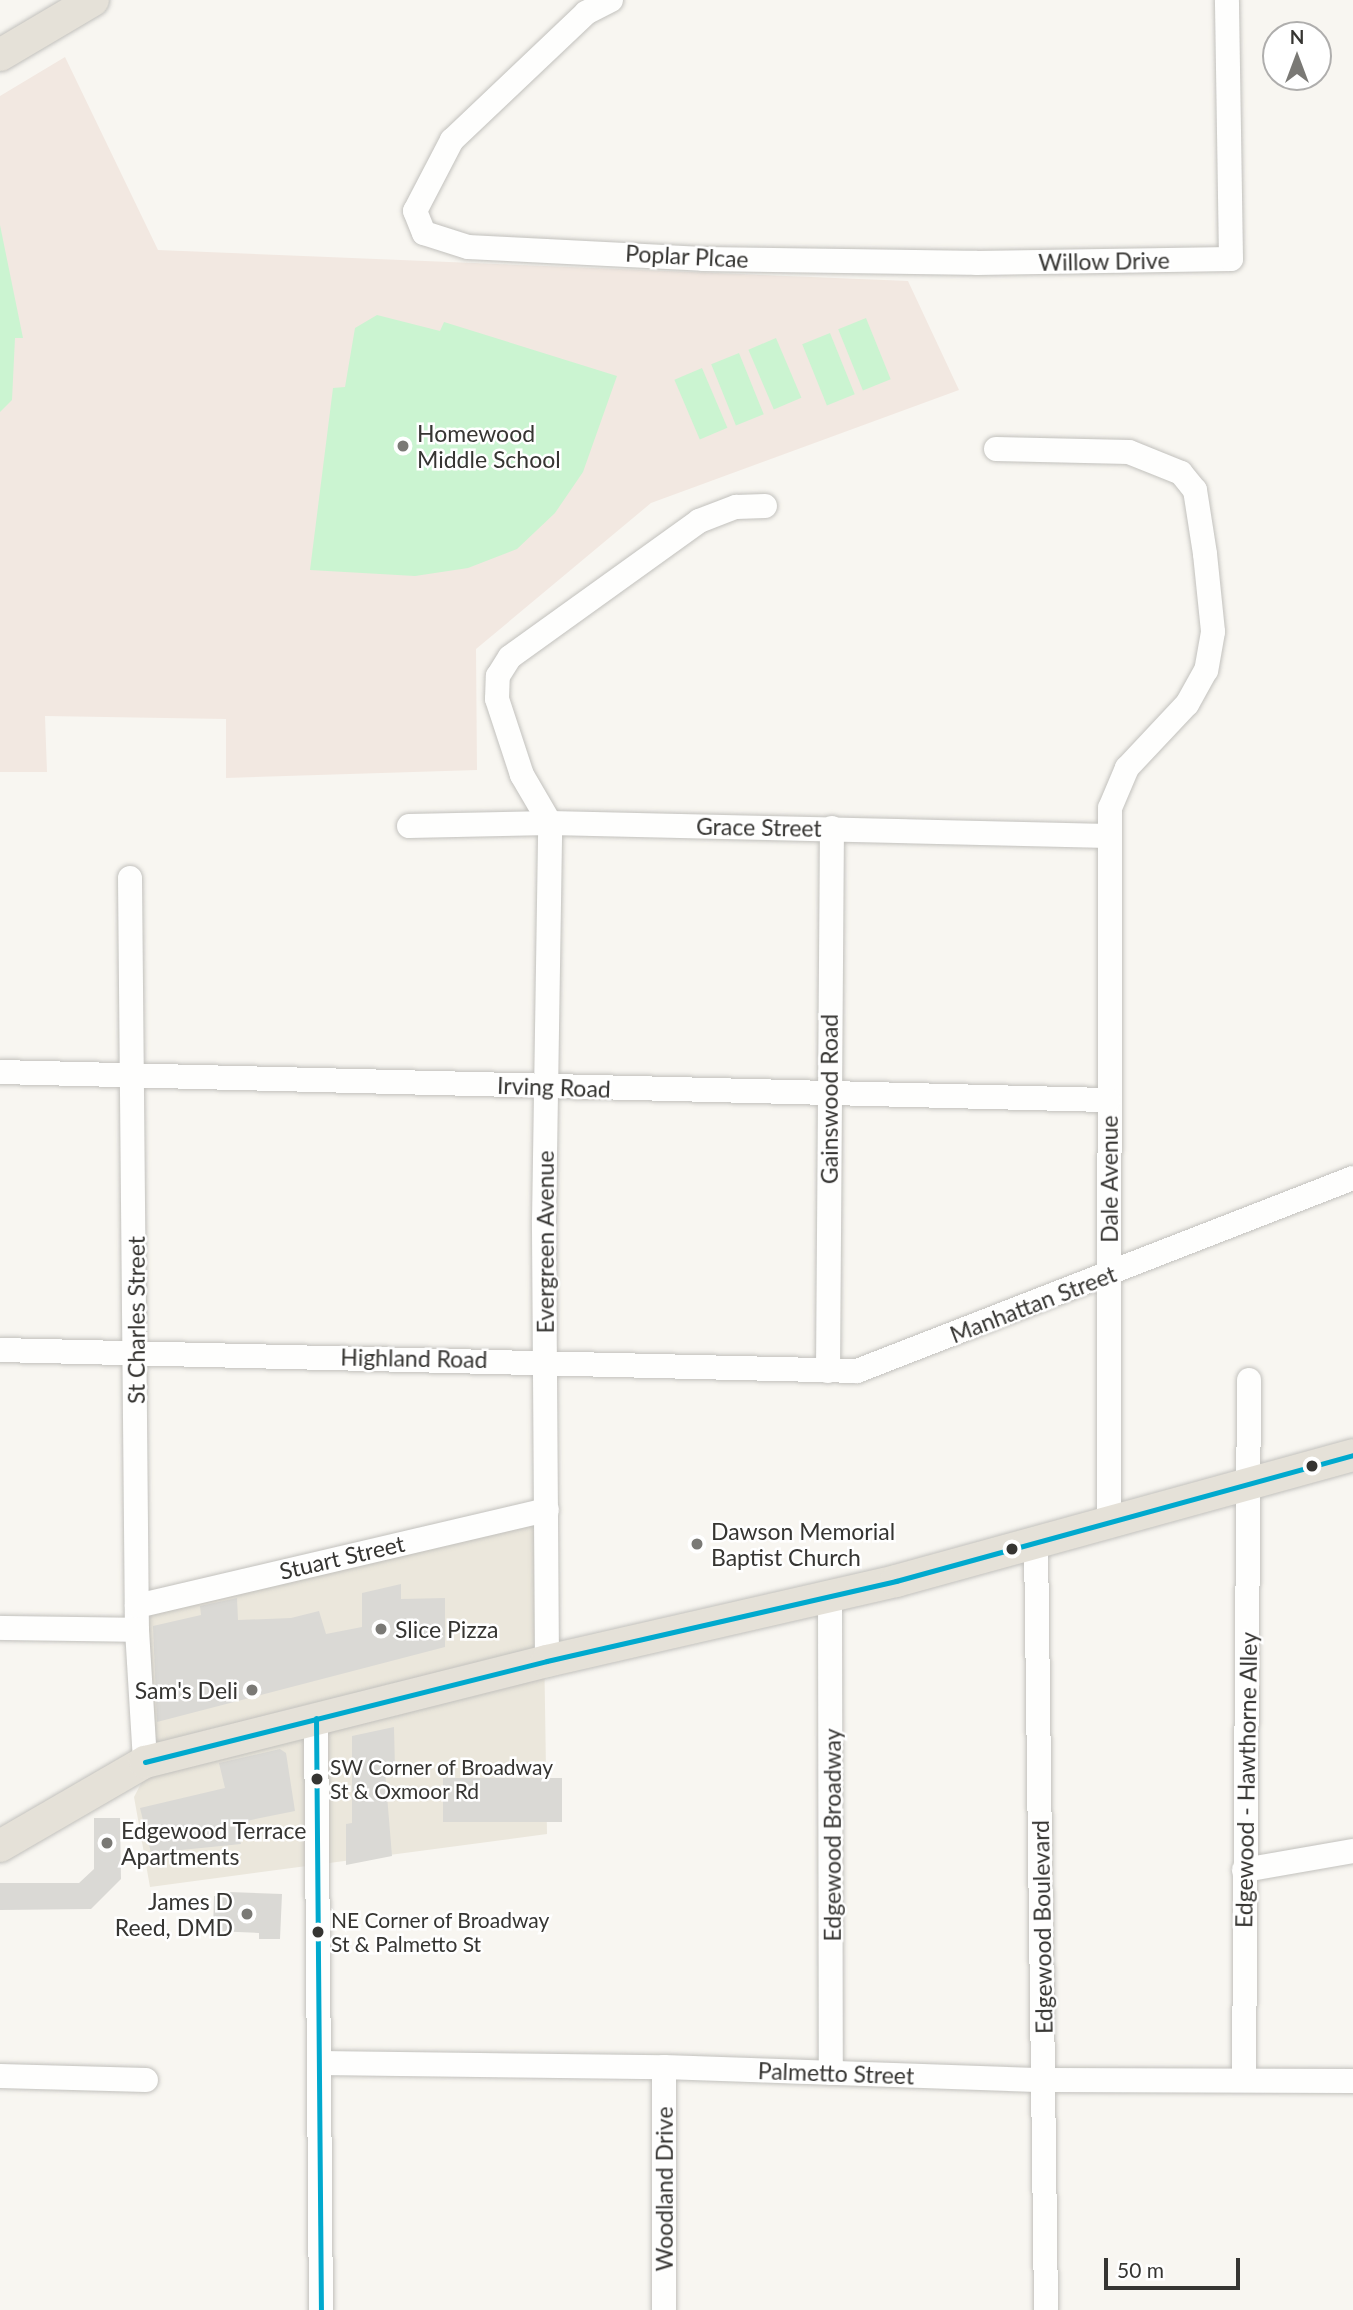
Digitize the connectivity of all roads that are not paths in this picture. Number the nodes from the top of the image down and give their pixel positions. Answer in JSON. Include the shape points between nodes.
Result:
{"nodes":[{"id":1,"x":93,"y":0,"type":"edge"},
{"id":2,"x":611,"y":0,"type":"edge"},
{"id":3,"x":1227,"y":0,"type":"edge"},
{"id":4,"x":579,"y":7,"type":"edge"},
{"id":5,"x":0,"y":55,"type":"edge"},
{"id":6,"x":976,"y":263,"type":"joint"},
{"id":7,"x":996,"y":449,"type":"dead end"},
{"id":8,"x":765,"y":506,"type":"dead end"},
{"id":9,"x":550,"y":823,"type":"junction"},
{"id":10,"x":409,"y":825,"type":"dead end"},
{"id":11,"x":832,"y":828,"type":"junction"},
{"id":12,"x":1108,"y":836,"type":"junction"},
{"id":13,"x":130,"y":878,"type":"dead end"},
{"id":14,"x":0,"y":1072,"type":"edge"},
{"id":15,"x":135,"y":1073,"type":"junction"},
{"id":16,"x":547,"y":1088,"type":"junction"},
{"id":17,"x":830,"y":1095,"type":"junction"},
{"id":18,"x":1109,"y":1100,"type":"junction"},
{"id":19,"x":1353,"y":1178,"type":"edge"},
{"id":20,"x":1111,"y":1275,"type":"junction"},
{"id":21,"x":0,"y":1350,"type":"edge"},
{"id":22,"x":136,"y":1352,"type":"junction"},
{"id":23,"x":545,"y":1360,"type":"junction"},
{"id":24,"x":828,"y":1371,"type":"junction"},
{"id":25,"x":1249,"y":1380,"type":"dead end"},
{"id":26,"x":1353,"y":1455,"type":"edge"},
{"id":27,"x":1249,"y":1482,"type":"junction"},
{"id":28,"x":547,"y":1510,"type":"junction"},
{"id":29,"x":1109,"y":1522,"type":"junction"},
{"id":30,"x":1036,"y":1543,"type":"junction"},
{"id":31,"x":830,"y":1598,"type":"junction"},
{"id":32,"x":137,"y":1618,"type":"junction"},
{"id":33,"x":0,"y":1628,"type":"edge"},
{"id":34,"x":547,"y":1661,"type":"junction"},
{"id":35,"x":316,"y":1718,"type":"junction"},
{"id":36,"x":145,"y":1762,"type":"junction"},
{"id":37,"x":0,"y":1846,"type":"edge"},
{"id":38,"x":1353,"y":1851,"type":"edge"},
{"id":39,"x":1244,"y":1870,"type":"junction"},
{"id":40,"x":320,"y":2063,"type":"junction"},
{"id":41,"x":664,"y":2067,"type":"junction"},
{"id":42,"x":831,"y":2073,"type":"junction"},
{"id":43,"x":0,"y":2076,"type":"edge"},
{"id":44,"x":1244,"y":2078,"type":"junction"},
{"id":45,"x":146,"y":2080,"type":"dead end"},
{"id":46,"x":1044,"y":2080,"type":"junction"},
{"id":47,"x":1353,"y":2081,"type":"edge"},
{"id":48,"x":321,"y":2310,"type":"edge"},
{"id":49,"x":664,"y":2310,"type":"edge"},
{"id":50,"x":1046,"y":2310,"type":"edge"}],
"edges":[{"from":1,"to":5,"type":"main road"},
{"from":2,"to":4,"type":"street"},
{"from":3,"to":6,"type":"street","name":"Willow Drive","via":[[1231,259]]},
{"from":4,"to":6,"type":"street","name":"Poplar Plcae","via":[[452,140],[415,211],[424,233],[468,247],[704,259]]},
{"from":7,"to":12,"type":"street","name":"Dale Avenue","via":[[1129,452],[1181,473],[1195,489],[1213,632],[1206,670],[1187,704],[1127,768],[1110,808]]},
{"from":8,"to":9,"type":"street","via":[[736,507],[699,522],[510,657],[498,676],[497,699],[522,775]]},
{"from":9,"to":10,"type":"street","name":"Grace Street"},
{"from":9,"to":11,"type":"street","name":"Grace Street"},
{"from":9,"to":16,"type":"street","name":"Evergreen Avenue"},
{"from":11,"to":12,"type":"street","name":"Grace Street"},
{"from":11,"to":17,"type":"street","name":"Gainswood Road"},
{"from":12,"to":18,"type":"street","name":"Dale Avenue"},
{"from":13,"to":15,"type":"street","name":"St Charles Street"},
{"from":14,"to":15,"type":"street","name":"Irving Road"},
{"from":15,"to":16,"type":"street","name":"Irving Road"},
{"from":15,"to":22,"type":"street","name":"St Charles Street"},
{"from":16,"to":17,"type":"street","name":"Irving Road"},
{"from":16,"to":23,"type":"street","name":"Evergreen Avenue"},
{"from":17,"to":18,"type":"street","name":"Irving Road"},
{"from":17,"to":24,"type":"street","name":"Gainswood Road"},
{"from":18,"to":20,"type":"street","name":"Dale Avenue"},
{"from":19,"to":20,"type":"street","name":"Manhattan Street"},
{"from":20,"to":24,"type":"street","name":"Manhattan Street","via":[[857,1371]]},
{"from":20,"to":29,"type":"street","name":"Dale Avenue"},
{"from":21,"to":22,"type":"street","name":"Highland Road"},
{"from":22,"to":23,"type":"street","name":"Highland Road"},
{"from":22,"to":32,"type":"street","name":"St Charles Street"},
{"from":23,"to":24,"type":"street","name":"Highland Road"},
{"from":23,"to":28,"type":"street","name":"Evergreen Avenue"},
{"from":25,"to":27,"type":"street","name":"Edgewood - Hawthorne Alley"},
{"from":26,"to":27,"type":"main road"},
{"from":27,"to":29,"type":"main road"},
{"from":27,"to":39,"type":"street","name":"Edgewood - Hawthorne Alley"},
{"from":28,"to":32,"type":"street","name":"Stuart Street"},
{"from":28,"to":34,"type":"street","name":"Evergreen Avenue"},
{"from":29,"to":30,"type":"main road"},
{"from":30,"to":31,"type":"main road"},
{"from":30,"to":46,"type":"street","name":"Edgewood Boulevard"},
{"from":31,"to":34,"type":"main road"},
{"from":31,"to":42,"type":"street","name":"Edgewood Broadway"},
{"from":32,"to":33,"type":"street","name":"Stuart Street"},
{"from":32,"to":36,"type":"street","name":"St Charles Street"},
{"from":34,"to":35,"type":"main road"},
{"from":35,"to":36,"type":"main road"},
{"from":35,"to":40,"type":"street"},
{"from":36,"to":37,"type":"main road"},
{"from":38,"to":39,"type":"street"},
{"from":39,"to":44,"type":"street","name":"Edgewood - Hawthorne Alley"},
{"from":40,"to":41,"type":"street","name":"Palmetto Street"},
{"from":40,"to":48,"type":"street"},
{"from":41,"to":42,"type":"street","name":"Palmetto Street"},
{"from":41,"to":49,"type":"street","name":"Woodland Drive"},
{"from":42,"to":46,"type":"street","name":"Palmetto Street"},
{"from":43,"to":45,"type":"street"},
{"from":44,"to":46,"type":"street","name":"Palmetto Street"},
{"from":44,"to":47,"type":"street","name":"Palmetto Street"},
{"from":46,"to":50,"type":"street","name":"Edgewood Boulevard"}]}
